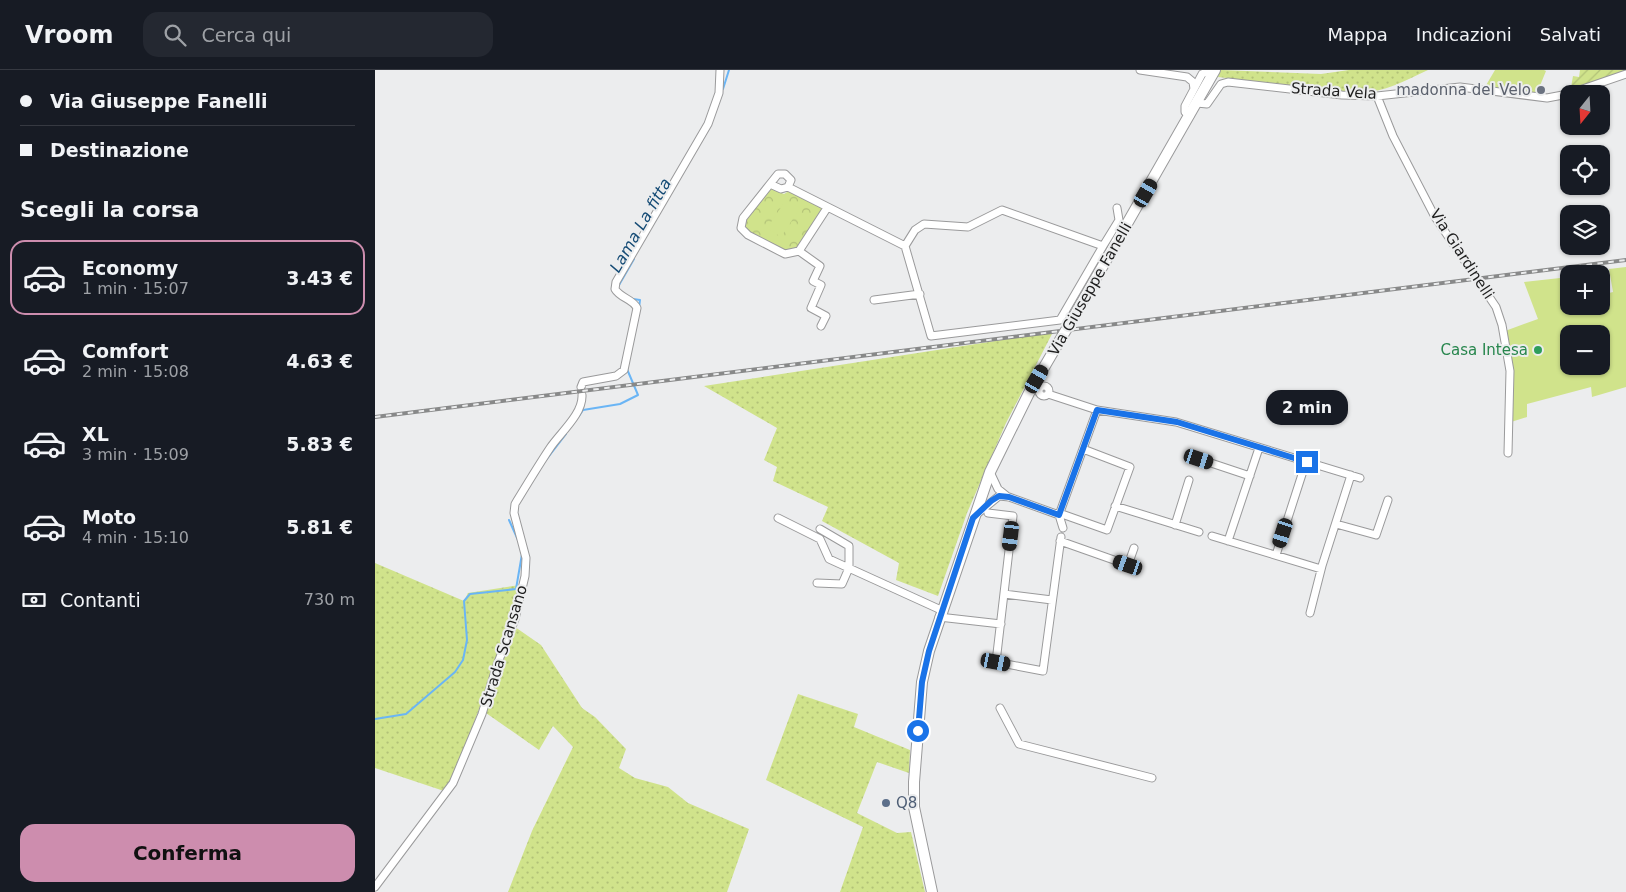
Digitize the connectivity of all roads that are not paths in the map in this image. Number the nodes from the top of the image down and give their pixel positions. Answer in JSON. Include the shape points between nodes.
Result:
{"nodes":[{"id":1,"x":720,"y":70,"type":"edge"},
{"id":2,"x":1140,"y":70,"type":"edge"},
{"id":3,"x":1210,"y":70,"type":"edge"},
{"id":4,"x":1215,"y":70,"type":"edge"},
{"id":5,"x":1626,"y":74,"type":"edge"},
{"id":6,"x":1194,"y":89,"type":"junction"},
{"id":7,"x":1377,"y":96,"type":"junction"},
{"id":8,"x":1197,"y":103,"type":"junction"},
{"id":9,"x":1190,"y":116,"type":"junction"},
{"id":10,"x":770,"y":184,"type":"junction"},
{"id":11,"x":788,"y":187,"type":"junction"},
{"id":12,"x":827,"y":208,"type":"junction"},
{"id":13,"x":1117,"y":208,"type":"dead end"},
{"id":14,"x":905,"y":246,"type":"junction"},
{"id":15,"x":1103,"y":246,"type":"junction"},
{"id":16,"x":799,"y":252,"type":"junction"},
{"id":17,"x":920,"y":294,"type":"junction"},
{"id":18,"x":873,"y":300,"type":"dead end"},
{"id":19,"x":821,"y":326,"type":"dead end"},
{"id":20,"x":581,"y":387,"type":"dead end"},
{"id":21,"x":1048,"y":394,"type":"dead end"},
{"id":22,"x":582,"y":395,"type":"dead end"},
{"id":23,"x":1097,"y":410,"type":"junction"},
{"id":24,"x":1259,"y":448,"type":"junction"},
{"id":25,"x":1083,"y":449,"type":"junction"},
{"id":26,"x":1508,"y":453,"type":"dead end"},
{"id":27,"x":1199,"y":459,"type":"dead end"},
{"id":28,"x":1307,"y":462,"type":"junction"},
{"id":29,"x":990,"y":472,"type":"junction"},
{"id":30,"x":1351,"y":475,"type":"junction"},
{"id":31,"x":1250,"y":476,"type":"junction"},
{"id":32,"x":1360,"y":478,"type":"dead end"},
{"id":33,"x":1189,"y":480,"type":"dead end"},
{"id":34,"x":983,"y":487,"type":"junction"},
{"id":35,"x":999,"y":493,"type":"junction"},
{"id":36,"x":1388,"y":500,"type":"dead end"},
{"id":37,"x":1115,"y":506,"type":"junction"},
{"id":38,"x":988,"y":513,"type":"dead end"},
{"id":39,"x":1059,"y":514,"type":"junction"},
{"id":40,"x":778,"y":518,"type":"dead end"},
{"id":41,"x":973,"y":518,"type":"junction"},
{"id":42,"x":1336,"y":524,"type":"junction"},
{"id":43,"x":1175,"y":525,"type":"junction"},
{"id":44,"x":1063,"y":528,"type":"dead end"},
{"id":45,"x":820,"y":529,"type":"dead end"},
{"id":46,"x":1199,"y":532,"type":"dead end"},
{"id":47,"x":1212,"y":536,"type":"dead end"},
{"id":48,"x":1229,"y":541,"type":"junction"},
{"id":49,"x":1134,"y":548,"type":"dead end"},
{"id":50,"x":1276,"y":555,"type":"junction"},
{"id":51,"x":849,"y":568,"type":"junction"},
{"id":52,"x":1321,"y":569,"type":"junction"},
{"id":53,"x":817,"y":583,"type":"dead end"},
{"id":54,"x":1004,"y":594,"type":"junction"},
{"id":55,"x":1052,"y":600,"type":"junction"},
{"id":56,"x":1310,"y":613,"type":"dead end"},
{"id":57,"x":940,"y":614,"type":"junction"},
{"id":58,"x":1001,"y":624,"type":"junction"},
{"id":59,"x":1000,"y":708,"type":"dead end"},
{"id":60,"x":1152,"y":778,"type":"dead end"},
{"id":61,"x":375,"y":887,"type":"edge"},
{"id":62,"x":932,"y":892,"type":"edge"}],
"edges":[{"from":1,"to":20,"type":"street","via":[[719,93],[708,124],[616,282],[616,292],[635,303],[637,308],[623,370],[610,378],[583,382]]},
{"from":2,"to":6,"type":"street","via":[[1187,77],[1193,82]]},
{"from":3,"to":6,"type":"street","via":[[1202,74]]},
{"from":4,"to":8,"type":"main road","name":"Via Giuseppe Fanelli"},
{"from":5,"to":7,"type":"street","name":"Strada Vela","via":[[1547,98],[1460,87]]},
{"from":6,"to":9,"type":"street","via":[[1184,110]]},
{"from":7,"to":8,"type":"street","name":"Strada Vela","via":[[1232,82],[1221,84],[1207,104]]},
{"from":7,"to":26,"type":"street","name":"Via Giardinelli","via":[[1393,136],[1435,217],[1496,307],[1510,371]]},
{"from":8,"to":9,"type":"main road","name":"Via Giuseppe Fanelli"},
{"from":9,"to":29,"type":"main road","name":"Via Giuseppe Fanelli","bridge":true,"via":[[1029,393]]},
{"from":10,"to":11,"type":"street","via":[[781,189]]},
{"from":10,"to":11,"type":"street","via":[[778,174],[785,174],[791,180]]},
{"from":10,"to":16,"type":"street","via":[[743,218],[741,228],[785,254]]},
{"from":11,"to":12,"type":"street"},
{"from":12,"to":14,"type":"street"},
{"from":12,"to":16,"type":"street"},
{"from":13,"to":15,"type":"street","via":[[1119,220]]},
{"from":14,"to":15,"type":"street","via":[[915,230],[924,224],[969,226],[1002,210]]},
{"from":14,"to":17,"type":"street"},
{"from":15,"to":17,"type":"street","via":[[1060,320],[931,336]]},
{"from":16,"to":19,"type":"street","via":[[820,266],[813,281],[821,285],[811,308],[826,316]]},
{"from":17,"to":18,"type":"street"},
{"from":21,"to":23,"type":"street"},
{"from":22,"to":61,"type":"street","name":"Strada Scansano","via":[[576,413],[515,504],[514,513],[526,558],[525,576],[515,619],[470,746],[453,782]]},
{"from":23,"to":24,"type":"street","via":[[1177,422]]},
{"from":23,"to":25,"type":"street"},
{"from":24,"to":28,"type":"street"},
{"from":24,"to":31,"type":"street"},
{"from":25,"to":37,"type":"street","via":[[1130,468]]},
{"from":25,"to":39,"type":"street"},
{"from":27,"to":31,"type":"street"},
{"from":28,"to":30,"type":"street"},
{"from":28,"to":50,"type":"street"},
{"from":29,"to":34,"type":"main road","name":"Via Giuseppe Fanelli"},
{"from":29,"to":35,"type":"street"},
{"from":30,"to":32,"type":"street"},
{"from":30,"to":42,"type":"street"},
{"from":30,"to":52,"type":"street"},
{"from":31,"to":48,"type":"street"},
{"from":33,"to":43,"type":"street"},
{"from":34,"to":35,"type":"street","via":[[988,492]]},
{"from":34,"to":41,"type":"main road","name":"Via Giuseppe Fanelli"},
{"from":35,"to":39,"type":"street"},
{"from":35,"to":41,"type":"street"},
{"from":36,"to":42,"type":"street","via":[[1376,535]]},
{"from":37,"to":39,"type":"street","via":[[1107,530]]},
{"from":37,"to":43,"type":"street"},
{"from":38,"to":54,"type":"street","via":[[1013,516]]},
{"from":39,"to":44,"type":"street"},
{"from":40,"to":51,"type":"street","via":[[820,539],[829,559]]},
{"from":41,"to":57,"type":"main road","name":"Via Giuseppe Fanelli"},
{"from":42,"to":52,"type":"street"},
{"from":43,"to":46,"type":"street"},
{"from":45,"to":51,"type":"street","via":[[849,546]]},
{"from":47,"to":48,"type":"street"},
{"from":48,"to":50,"type":"street"},
{"from":49,"to":55,"type":"street","via":[[1128,565],[1060,539]]},
{"from":50,"to":52,"type":"street"},
{"from":51,"to":53,"type":"street","via":[[841,584]]},
{"from":51,"to":57,"type":"street"},
{"from":52,"to":56,"type":"street"},
{"from":54,"to":55,"type":"street"},
{"from":54,"to":58,"type":"street"},
{"from":55,"to":58,"type":"street","via":[[1043,671],[996,662]]},
{"from":57,"to":58,"type":"street"},
{"from":57,"to":62,"type":"main road","name":"Via Giuseppe Fanelli","via":[[922,682],[914,782],[916,815]]},
{"from":59,"to":60,"type":"street","via":[[1019,744]]}]}
